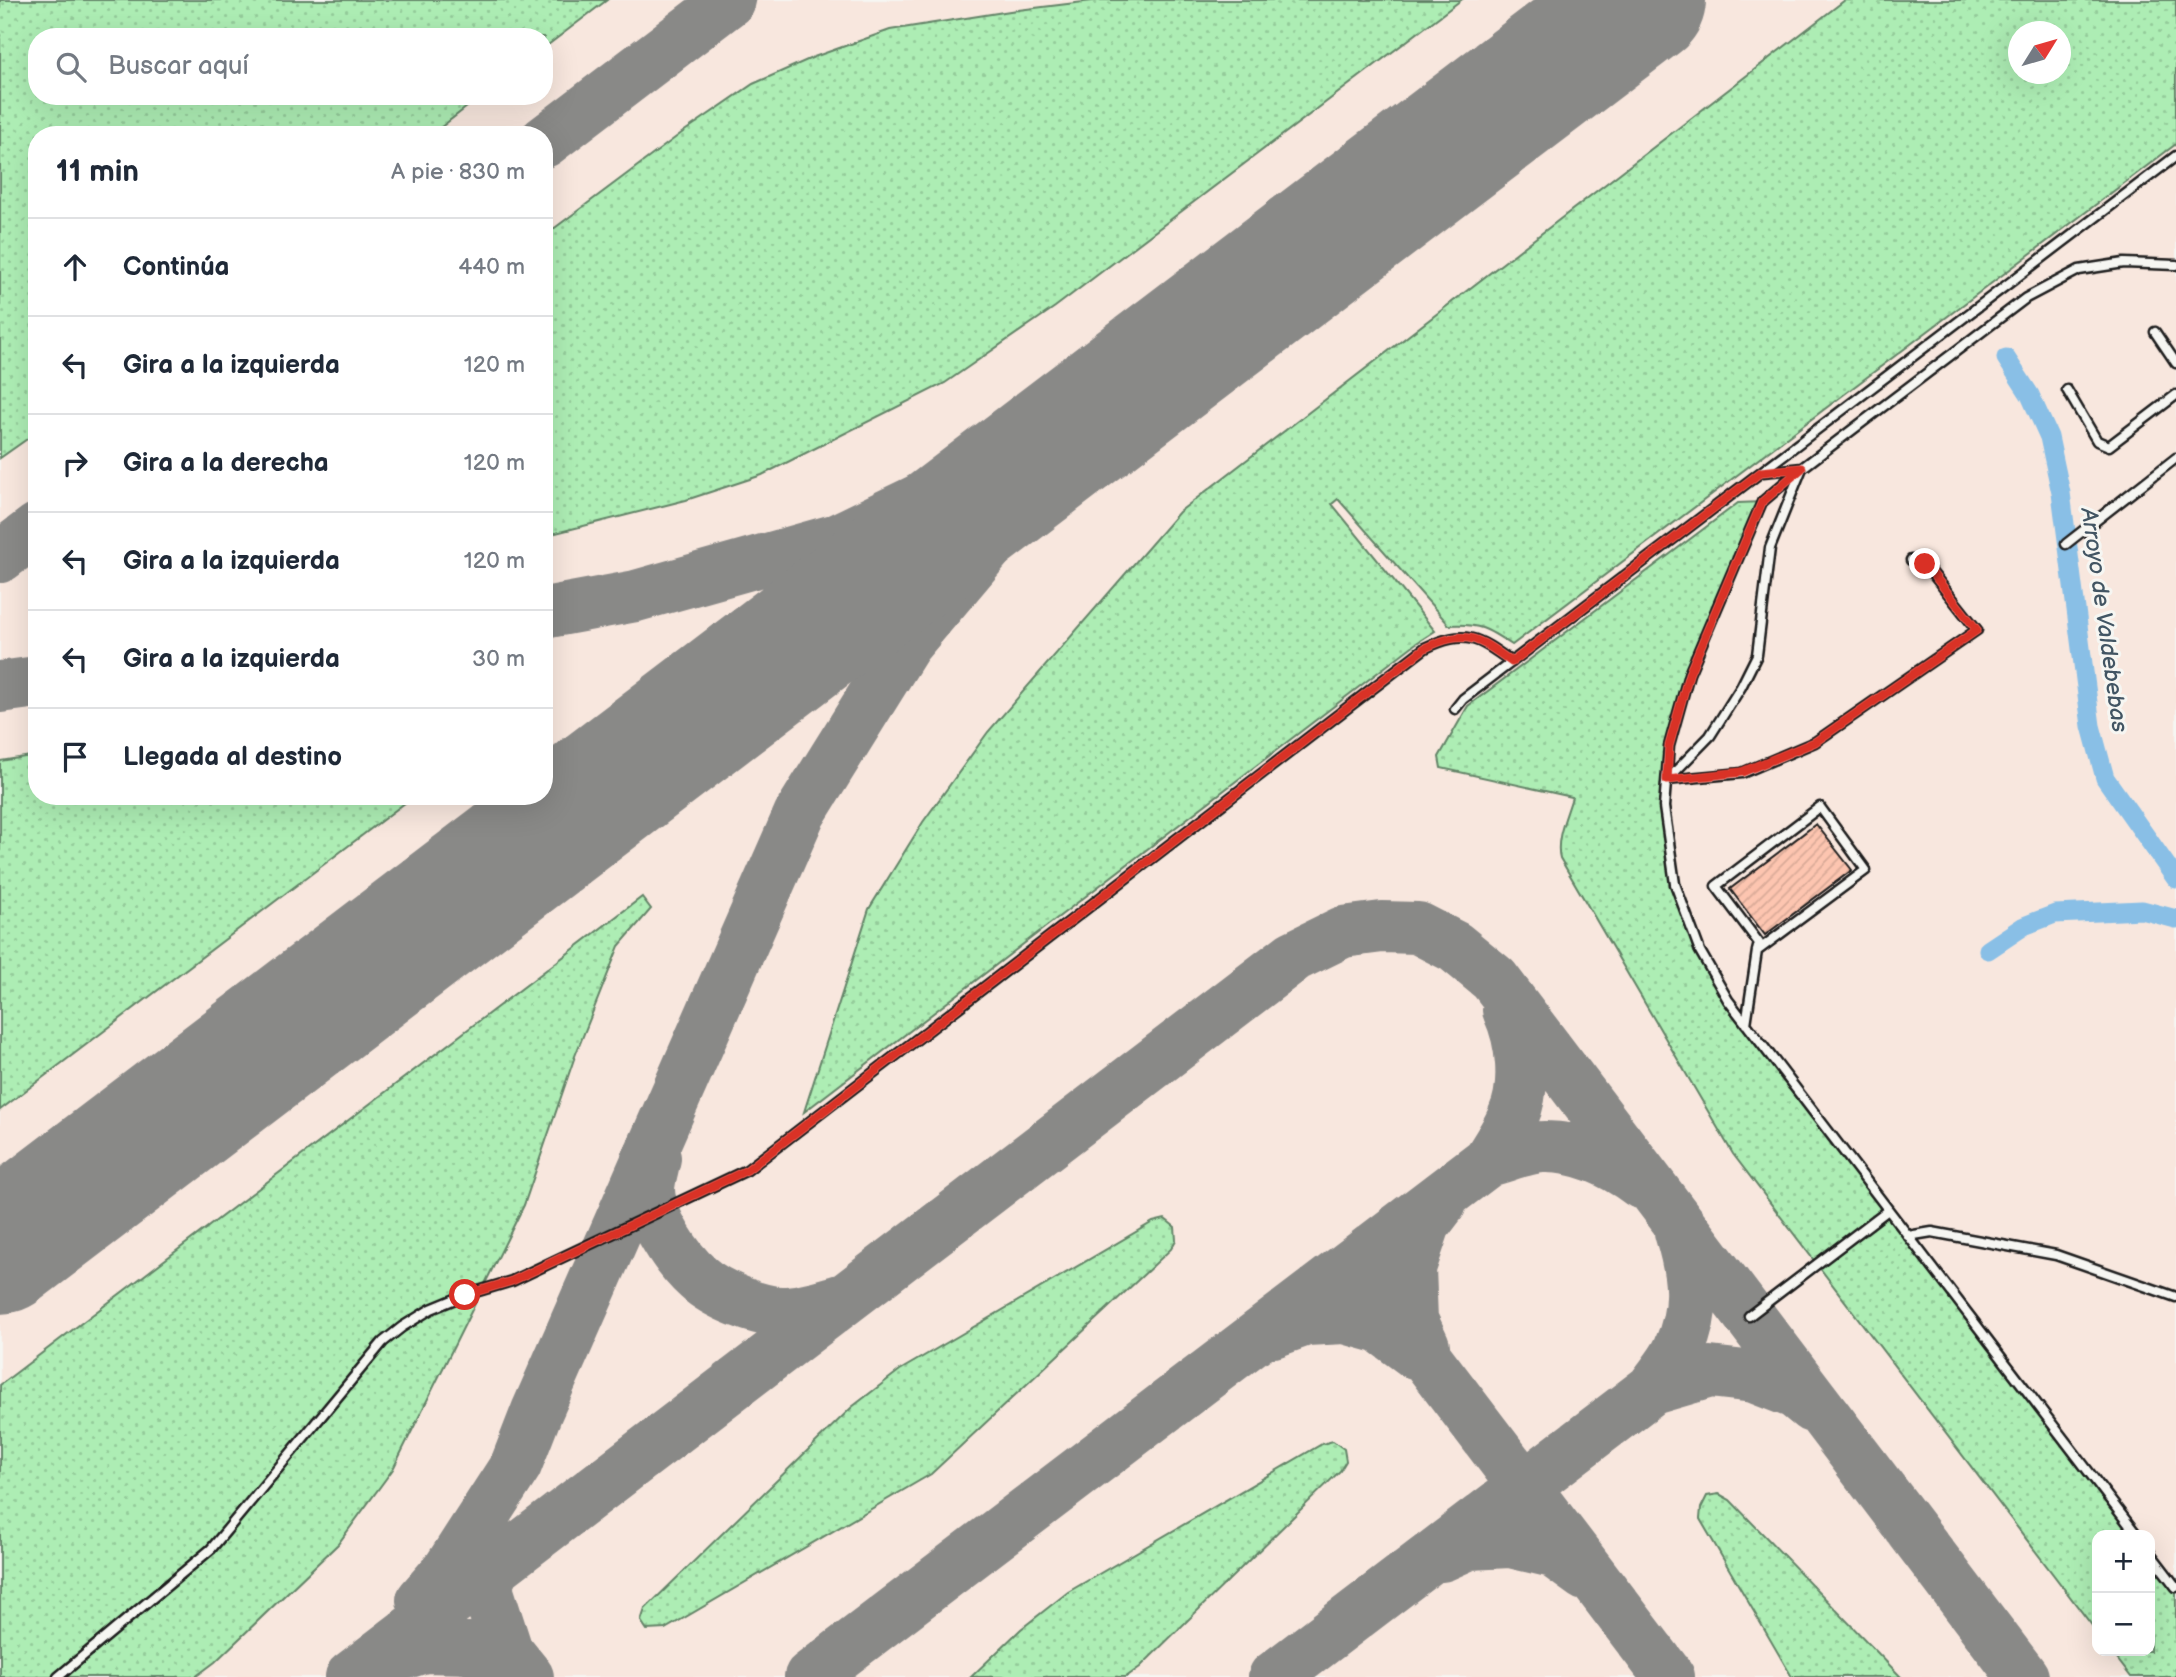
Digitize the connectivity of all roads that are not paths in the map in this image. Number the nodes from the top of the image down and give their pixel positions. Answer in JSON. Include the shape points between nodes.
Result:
{"nodes":[{"id":1,"x":2176,"y":156,"type":"edge"},
{"id":2,"x":2176,"y":265,"type":"edge"},
{"id":3,"x":2155,"y":332,"type":"dead end"},
{"id":4,"x":2176,"y":363,"type":"edge"},
{"id":5,"x":2067,"y":390,"type":"dead end"},
{"id":6,"x":2176,"y":395,"type":"edge"},
{"id":7,"x":2176,"y":458,"type":"edge"},
{"id":8,"x":1802,"y":468,"type":"junction"},
{"id":9,"x":1761,"y":472,"type":"junction"},
{"id":10,"x":2066,"y":544,"type":"dead end"},
{"id":11,"x":1911,"y":560,"type":"dead end"},
{"id":12,"x":1512,"y":662,"type":"junction"},
{"id":13,"x":1454,"y":709,"type":"dead end"},
{"id":14,"x":1667,"y":780,"type":"junction"},
{"id":15,"x":1757,"y":951,"type":"junction"},
{"id":16,"x":1746,"y":1024,"type":"junction"},
{"id":17,"x":1888,"y":1210,"type":"junction"},
{"id":18,"x":1908,"y":1236,"type":"junction"},
{"id":19,"x":2176,"y":1297,"type":"edge"},
{"id":20,"x":1749,"y":1316,"type":"dead end"},
{"id":21,"x":2133,"y":1530,"type":"edge"},
{"id":22,"x":2155,"y":1560,"type":"edge"},
{"id":23,"x":2176,"y":1587,"type":"edge"},
{"id":24,"x":58,"y":1677,"type":"edge"}],
"edges":[{"from":1,"to":9,"type":"lane"},
{"from":2,"to":8,"type":"lane","via":[[2124,263],[2080,270],[2026,298]]},
{"from":3,"to":4,"type":"lane"},
{"from":5,"to":6,"type":"lane","via":[[2097,441],[2109,446]]},
{"from":7,"to":10,"type":"lane"},
{"from":8,"to":9,"type":"lane"},
{"from":8,"to":14,"type":"lane","via":[[1762,502],[1689,674],[1669,746]]},
{"from":8,"to":14,"type":"lane","via":[[1770,548],[1757,654],[1710,736]]},
{"from":9,"to":12,"type":"lane"},
{"from":11,"to":14,"type":"lane","via":[[1925,564],[1977,630],[1815,742],[1742,772]]},
{"from":12,"to":13,"type":"lane"},
{"from":12,"to":24,"type":"lane","via":[[1482,641],[1462,636],[1425,648],[747,1170],[512,1281],[431,1309],[402,1327],[383,1342],[211,1549]]},
{"from":14,"to":16,"type":"lane","via":[[1664,807],[1675,884],[1700,951]]},
{"from":15,"to":15,"type":"lane","via":[[1759,943],[1716,886],[1819,807],[1866,870]]},
{"from":15,"to":16,"type":"lane"},
{"from":16,"to":17,"type":"lane"},
{"from":17,"to":18,"type":"lane"},
{"from":17,"to":20,"type":"lane"},
{"from":18,"to":19,"type":"lane","via":[[1931,1232],[2056,1255]]},
{"from":18,"to":21,"type":"lane"},
{"from":22,"to":23,"type":"lane"}]}
